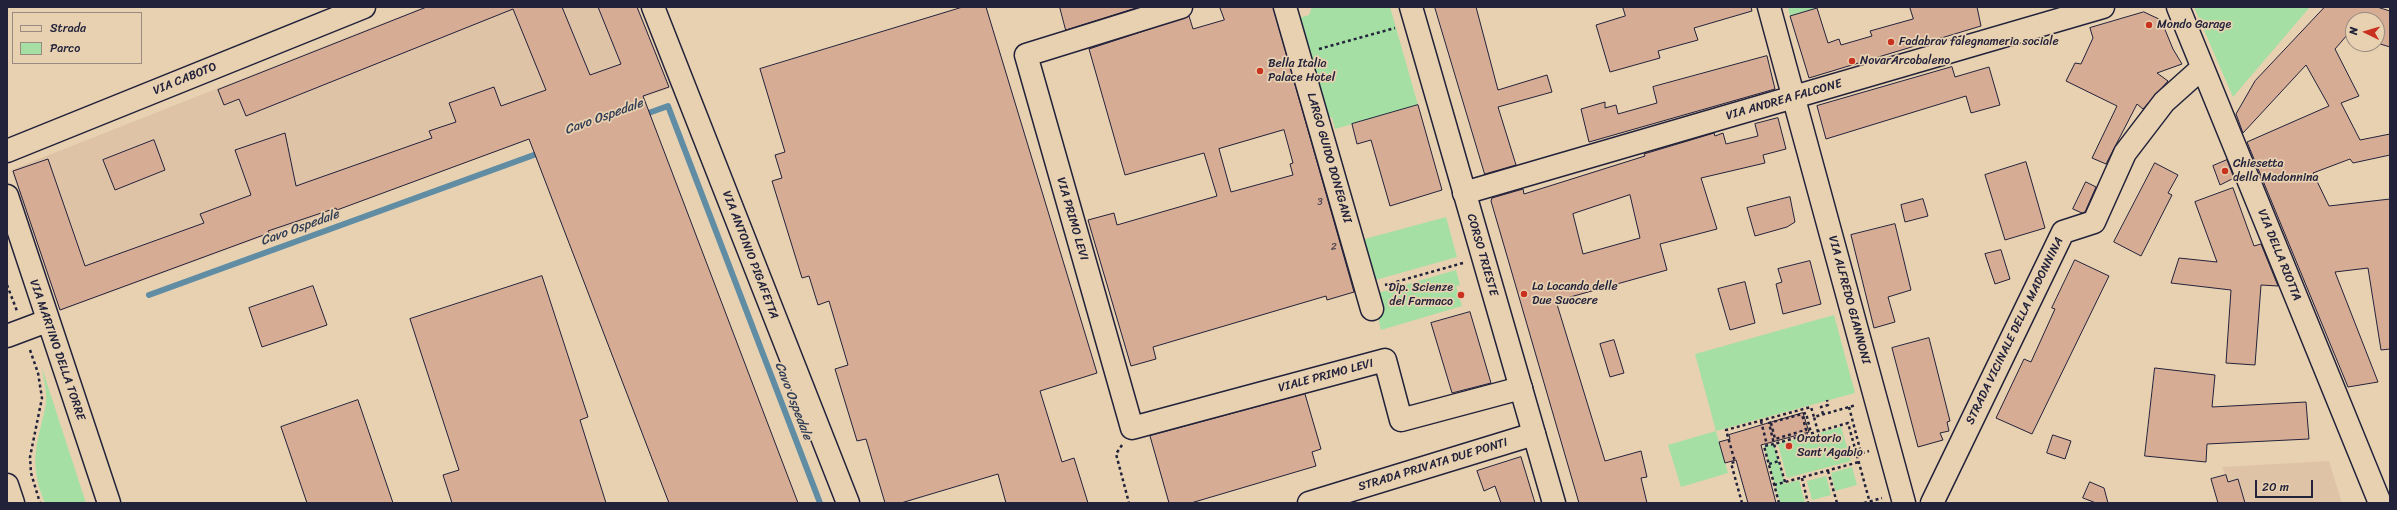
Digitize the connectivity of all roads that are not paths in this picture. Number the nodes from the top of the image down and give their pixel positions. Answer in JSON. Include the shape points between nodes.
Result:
{"nodes":[{"id":1,"x":364,"y":7,"type":"edge"},
{"id":2,"x":653,"y":7,"type":"edge"},
{"id":3,"x":1181,"y":7,"type":"edge"},
{"id":4,"x":1285,"y":7,"type":"edge"},
{"id":5,"x":1411,"y":7,"type":"edge"},
{"id":6,"x":1769,"y":7,"type":"edge"},
{"id":7,"x":2103,"y":7,"type":"edge"},
{"id":8,"x":2178,"y":7,"type":"edge"},
{"id":9,"x":2202,"y":68,"type":"junction"},
{"id":10,"x":1794,"y":97,"type":"junction"},
{"id":11,"x":7,"y":151,"type":"edge"},
{"id":12,"x":1464,"y":193,"type":"junction"},
{"id":13,"x":7,"y":196,"type":"edge"},
{"id":14,"x":1369,"y":300,"type":"road end"},
{"id":15,"x":45,"y":315,"type":"junction"},
{"id":16,"x":14,"y":326,"type":"edge"},
{"id":17,"x":1521,"y":388,"type":"junction"},
{"id":18,"x":1132,"y":428,"type":"joint"},
{"id":19,"x":1534,"y":434,"type":"junction"},
{"id":20,"x":7,"y":485,"type":"edge"},
{"id":21,"x":1894,"y":500,"type":"edge"},
{"id":22,"x":13,"y":503,"type":"edge"},
{"id":23,"x":109,"y":503,"type":"edge"},
{"id":24,"x":848,"y":503,"type":"edge"},
{"id":25,"x":1309,"y":503,"type":"edge"},
{"id":26,"x":1554,"y":503,"type":"edge"},
{"id":27,"x":1932,"y":503,"type":"edge"},
{"id":28,"x":2380,"y":503,"type":"edge"}],
"edges":[{"from":1,"to":11,"type":"street","name":"VIA CABOTO"},
{"from":2,"to":24,"type":"street","name":"VIA ANTONIO PIGAFETTA"},
{"from":3,"to":18,"type":"street","name":"VIA PRIMO LEVI","via":[[1026,55]]},
{"from":4,"to":14,"type":"street","name":"LARGO GUIDO DONEGANI"},
{"from":5,"to":12,"type":"street","name":"CORSO TRIESTE"},
{"from":6,"to":10,"type":"street","name":"VIA ALFREDO GIANNONI"},
{"from":7,"to":10,"type":"street","name":"VIA ANDREA FALCONE"},
{"from":8,"to":9,"type":"street","name":"VIA DELLA RIOTTA"},
{"from":9,"to":27,"type":"street","name":"STRADA VICINALE DELLA MADONNINA","via":[[2164,102],[2125,153],[2094,222],[2063,232]]},
{"from":9,"to":28,"type":"street","name":"VIA DELLA RIOTTA"},
{"from":10,"to":12,"type":"street","name":"VIA ANDREA FALCONE"},
{"from":10,"to":21,"type":"street","name":"VIA ALFREDO GIANNONI"},
{"from":12,"to":17,"type":"street","name":"CORSO TRIESTE"},
{"from":13,"to":15,"type":"street","name":"VIA MARTINO DELLA TORRE"},
{"from":15,"to":16,"type":"street"},
{"from":15,"to":23,"type":"street","name":"VIA MARTINO DELLA TORRE"},
{"from":17,"to":18,"type":"street","name":"VIALE PRIMO LEVI","via":[[1401,420],[1385,360]]},
{"from":17,"to":19,"type":"street","name":"CORSO TRIESTE"},
{"from":19,"to":25,"type":"street","name":"STRADA PRIVATA DUE PONTI"},
{"from":19,"to":26,"type":"street","name":"CORSO TRIESTE"},
{"from":20,"to":22,"type":"street"}]}
